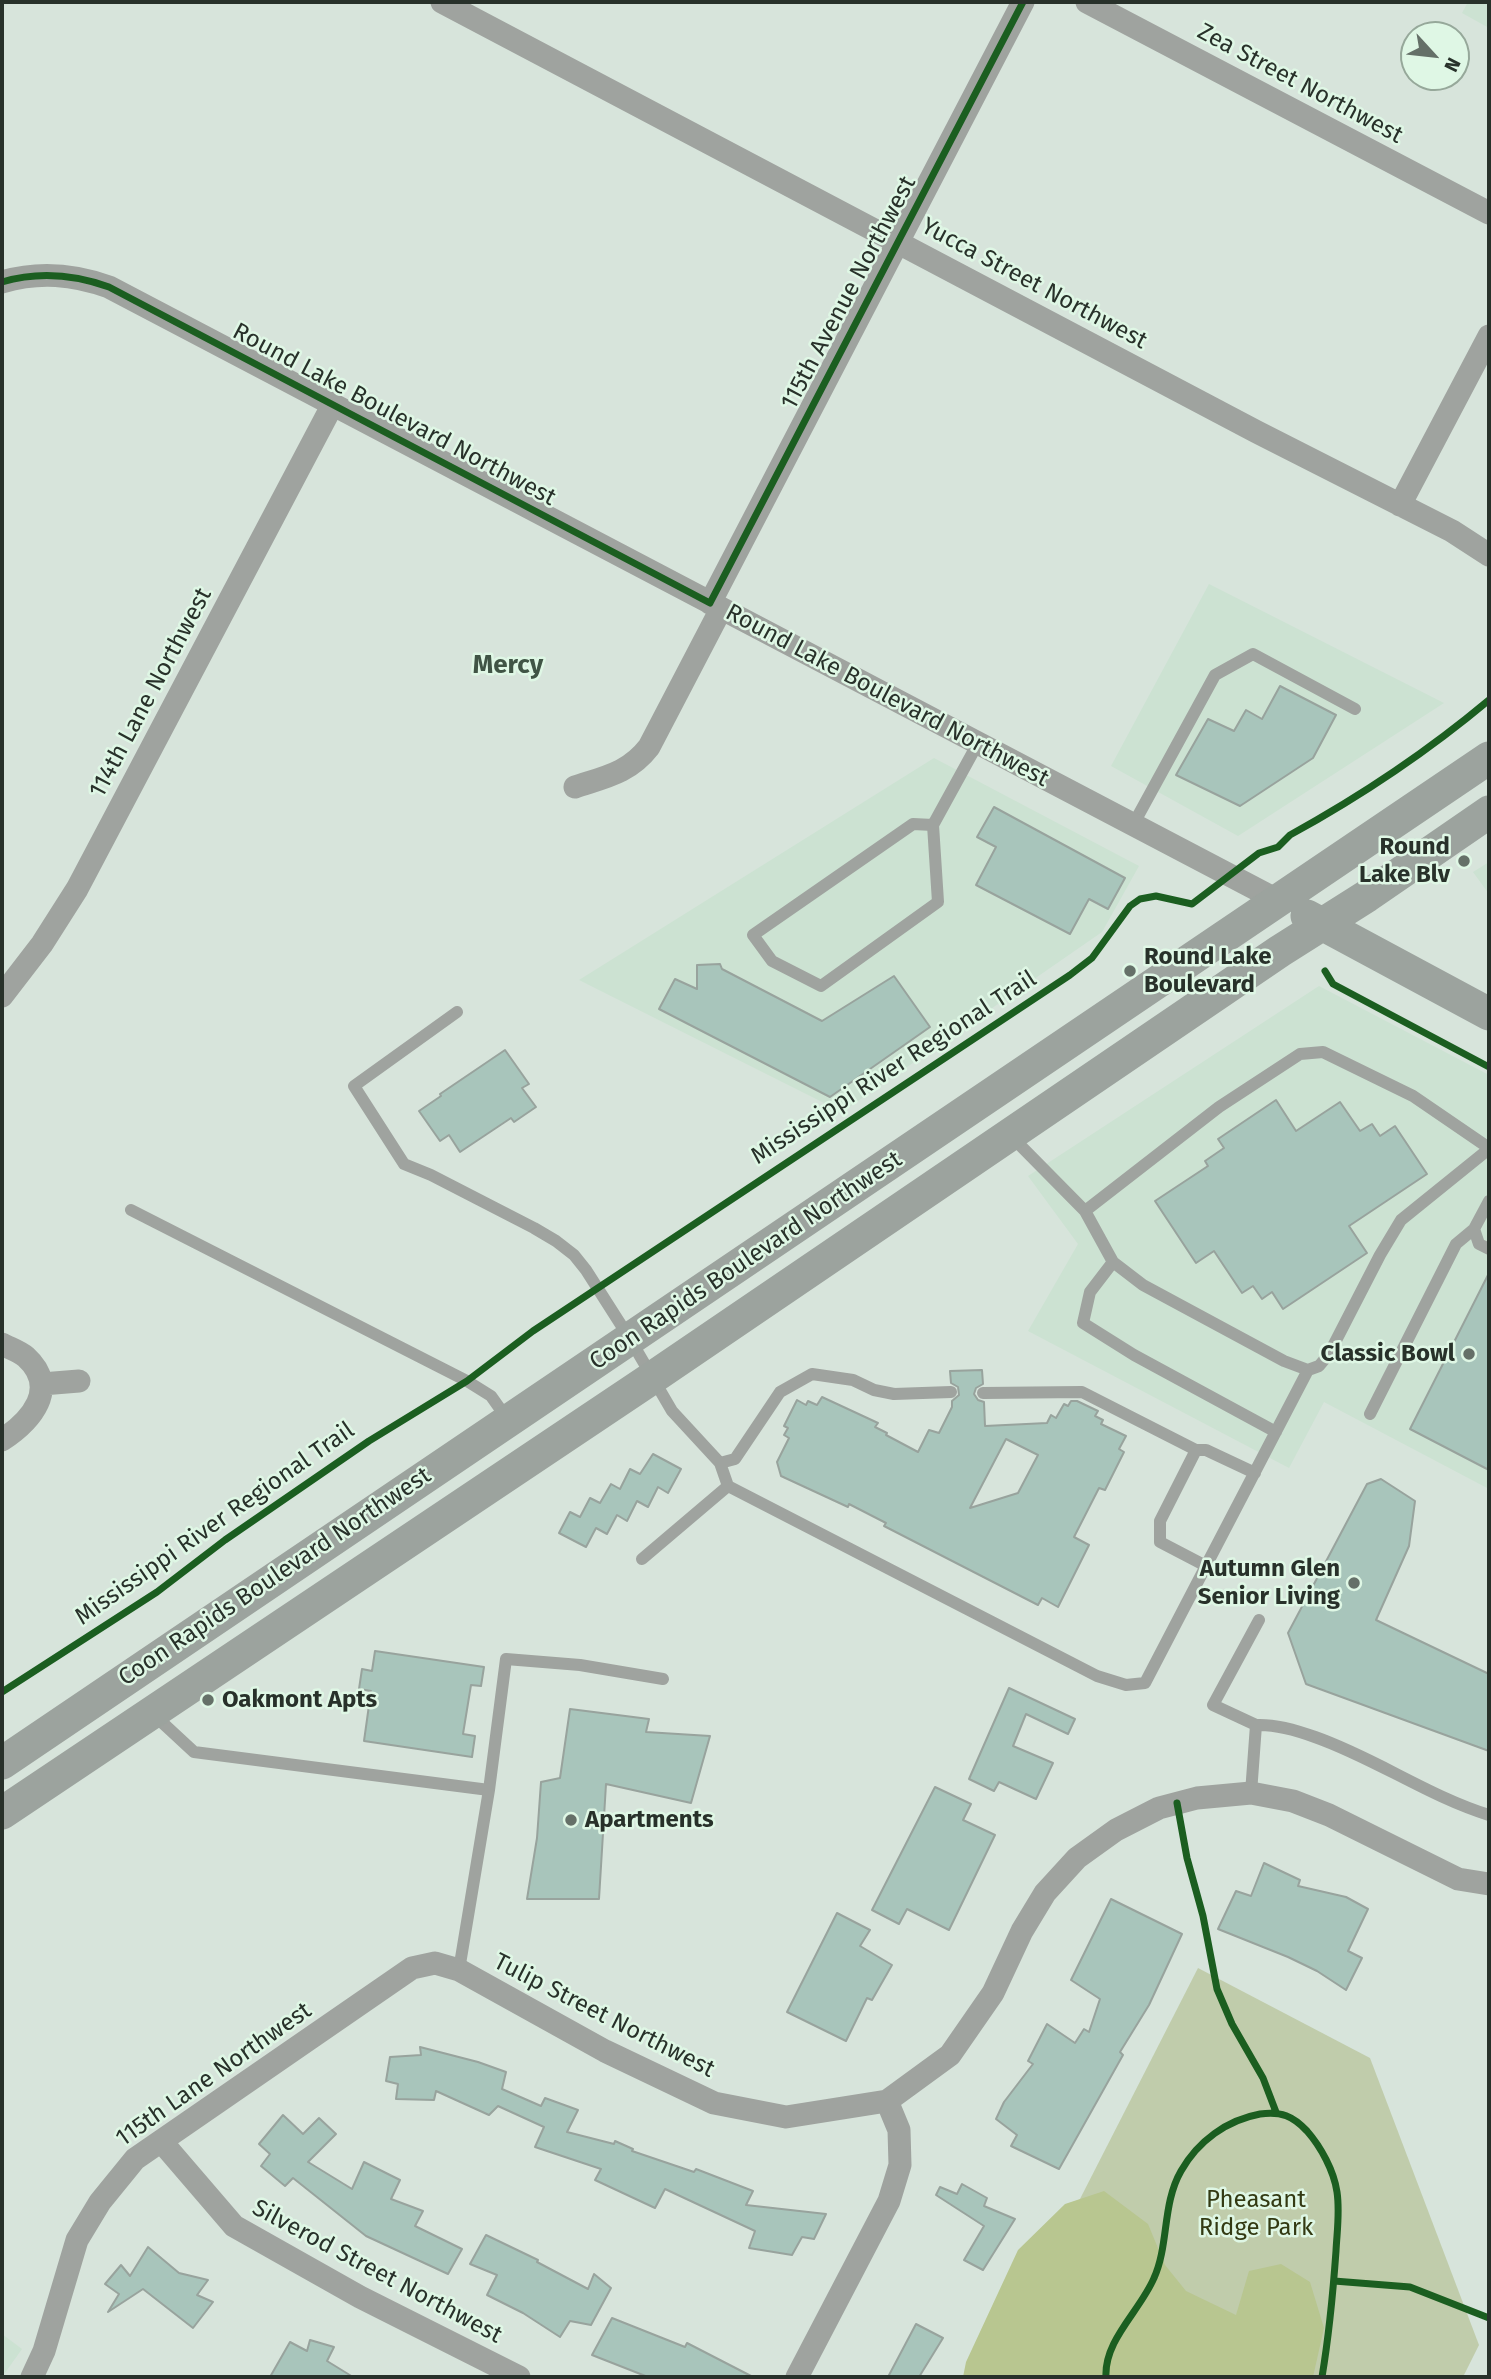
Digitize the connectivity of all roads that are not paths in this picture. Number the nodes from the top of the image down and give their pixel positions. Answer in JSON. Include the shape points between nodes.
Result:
{"nodes":[{"id":1,"x":442,"y":2,"type":"edge"},
{"id":2,"x":1023,"y":2,"type":"edge"},
{"id":3,"x":1087,"y":2,"type":"edge"},
{"id":4,"x":1489,"y":213,"type":"edge"},
{"id":5,"x":898,"y":242,"type":"junction"},
{"id":6,"x":2,"y":282,"type":"edge"},
{"id":7,"x":1489,"y":336,"type":"edge"},
{"id":8,"x":333,"y":404,"type":"junction"},
{"id":9,"x":1400,"y":505,"type":"junction"},
{"id":10,"x":1489,"y":555,"type":"edge"},
{"id":11,"x":715,"y":606,"type":"junction"},
{"id":12,"x":1355,"y":709,"type":"dead end"},
{"id":13,"x":978,"y":743,"type":"junction"},
{"id":14,"x":1489,"y":758,"type":"edge"},
{"id":15,"x":575,"y":787,"type":"dead end"},
{"id":16,"x":1489,"y":812,"type":"edge"},
{"id":17,"x":933,"y":825,"type":"junction"},
{"id":18,"x":1133,"y":825,"type":"junction"},
{"id":19,"x":1277,"y":900,"type":"junction"},
{"id":20,"x":1323,"y":925,"type":"junction"},
{"id":21,"x":2,"y":996,"type":"edge"},
{"id":22,"x":457,"y":1012,"type":"dead end"},
{"id":23,"x":1489,"y":1014,"type":"edge"},
{"id":24,"x":1010,"y":1135,"type":"junction"},
{"id":25,"x":1489,"y":1148,"type":"edge"},
{"id":26,"x":1489,"y":1200,"type":"edge"},
{"id":27,"x":131,"y":1210,"type":"dead end"},
{"id":28,"x":1085,"y":1211,"type":"junction"},
{"id":29,"x":1474,"y":1229,"type":"junction"},
{"id":30,"x":1489,"y":1249,"type":"edge"},
{"id":31,"x":1114,"y":1262,"type":"junction"},
{"id":32,"x":630,"y":1339,"type":"junction"},
{"id":33,"x":2,"y":1344,"type":"edge"},
{"id":34,"x":1308,"y":1370,"type":"junction"},
{"id":35,"x":652,"y":1378,"type":"junction"},
{"id":36,"x":79,"y":1381,"type":"dead end"},
{"id":37,"x":42,"y":1384,"type":"junction"},
{"id":38,"x":951,"y":1392,"type":"dead end"},
{"id":39,"x":984,"y":1393,"type":"dead end"},
{"id":40,"x":1370,"y":1414,"type":"dead end"},
{"id":41,"x":508,"y":1420,"type":"junction"},
{"id":42,"x":1276,"y":1432,"type":"junction"},
{"id":43,"x":2,"y":1440,"type":"edge"},
{"id":44,"x":1196,"y":1450,"type":"junction"},
{"id":45,"x":720,"y":1463,"type":"junction"},
{"id":46,"x":1255,"y":1473,"type":"junction"},
{"id":47,"x":728,"y":1486,"type":"junction"},
{"id":48,"x":642,"y":1559,"type":"dead end"},
{"id":49,"x":1206,"y":1566,"type":"junction"},
{"id":50,"x":1259,"y":1620,"type":"dead end"},
{"id":51,"x":663,"y":1679,"type":"dead end"},
{"id":52,"x":151,"y":1713,"type":"junction"},
{"id":53,"x":1256,"y":1725,"type":"junction"},
{"id":54,"x":2,"y":1763,"type":"edge"},
{"id":55,"x":489,"y":1790,"type":"junction"},
{"id":56,"x":1251,"y":1793,"type":"junction"},
{"id":57,"x":2,"y":1814,"type":"edge"},
{"id":58,"x":1489,"y":1815,"type":"edge"},
{"id":59,"x":1489,"y":1884,"type":"edge"},
{"id":60,"x":459,"y":1970,"type":"junction"},
{"id":61,"x":887,"y":2101,"type":"junction"},
{"id":62,"x":161,"y":2141,"type":"junction"},
{"id":63,"x":32,"y":2377,"type":"edge"},
{"id":64,"x":519,"y":2377,"type":"edge"},
{"id":65,"x":797,"y":2377,"type":"edge"}],
"edges":[{"from":1,"to":5,"type":"street","name":"Yucca Street Northwest"},
{"from":2,"to":5,"type":"street","name":"115th Avenue Northwest"},
{"from":3,"to":4,"type":"street","name":"Zea Street Northwest"},
{"from":5,"to":9,"type":"street","name":"Yucca Street Northwest"},
{"from":5,"to":11,"type":"street","name":"115th Avenue Northwest"},
{"from":6,"to":8,"type":"street","name":"Round Lake Boulevard Northwest","via":[[57,274],[110,287]]},
{"from":7,"to":9,"type":"street"},
{"from":8,"to":11,"type":"street","name":"Round Lake Boulevard Northwest"},
{"from":8,"to":21,"type":"street","name":"114th Lane Northwest","via":[[77,889]]},
{"from":9,"to":10,"type":"street","name":"Yucca Street Northwest"},
{"from":11,"to":13,"type":"street","name":"Round Lake Boulevard Northwest"},
{"from":11,"to":15,"type":"street","name":"115th Avenue Northwest","via":[[649,747],[622,771]]},
{"from":12,"to":18,"type":"lane","via":[[1253,654],[1214,675]]},
{"from":13,"to":17,"type":"lane"},
{"from":13,"to":18,"type":"street","name":"Round Lake Boulevard Northwest"},
{"from":14,"to":19,"type":"main road","name":"Coon Rapids Boulevard Northwest"},
{"from":16,"to":20,"type":"main road","name":"Coon Rapids Boulevard Northwest"},
{"from":17,"to":17,"type":"lane","via":[[938,902],[821,986],[772,961],[753,935],[913,824]]},
{"from":18,"to":19,"type":"street","name":"Round Lake Boulevard Northwest"},
{"from":19,"to":20,"type":"main road","name":"Round Lake Boulevard Northwest"},
{"from":19,"to":32,"type":"main road","name":"Coon Rapids Boulevard Northwest"},
{"from":20,"to":23,"type":"main road","name":"Round Lake Boulevard Northwest"},
{"from":20,"to":24,"type":"main road","name":"Coon Rapids Boulevard Northwest"},
{"from":22,"to":32,"type":"lane","via":[[354,1086],[404,1164],[556,1241],[574,1255]]},
{"from":24,"to":28,"type":"lane"},
{"from":24,"to":35,"type":"main road","name":"Coon Rapids Boulevard Northwest"},
{"from":25,"to":28,"type":"lane","via":[[1413,1096],[1324,1052],[1300,1054],[1219,1107]]},
{"from":25,"to":34,"type":"lane","via":[[1401,1220],[1329,1354],[1320,1366]]},
{"from":26,"to":29,"type":"lane"},
{"from":27,"to":41,"type":"lane","via":[[467,1381],[491,1396]]},
{"from":28,"to":31,"type":"lane"},
{"from":29,"to":30,"type":"lane","via":[[1479,1244]]},
{"from":29,"to":40,"type":"lane","via":[[1456,1244]]},
{"from":31,"to":34,"type":"lane","via":[[1143,1285]]},
{"from":31,"to":42,"type":"lane","via":[[1090,1292],[1083,1323]]},
{"from":32,"to":35,"type":"lane"},
{"from":32,"to":41,"type":"main road","name":"Coon Rapids Boulevard Northwest"},
{"from":33,"to":37,"type":"street","via":[[25,1356]]},
{"from":34,"to":42,"type":"lane"},
{"from":35,"to":45,"type":"lane","via":[[672,1411]]},
{"from":35,"to":52,"type":"main road","name":"Coon Rapids Boulevard Northwest"},
{"from":36,"to":37,"type":"street"},
{"from":37,"to":43,"type":"street","via":[[33,1415]]},
{"from":38,"to":45,"type":"lane","via":[[894,1394],[853,1380],[812,1374],[780,1392],[735,1459]]},
{"from":39,"to":44,"type":"lane","via":[[1082,1392]]},
{"from":41,"to":54,"type":"main road","name":"Coon Rapids Boulevard Northwest"},
{"from":42,"to":46,"type":"lane"},
{"from":44,"to":46,"type":"lane","via":[[1206,1450]]},
{"from":44,"to":49,"type":"lane","via":[[1160,1521],[1160,1542]]},
{"from":45,"to":47,"type":"lane"},
{"from":46,"to":49,"type":"lane"},
{"from":47,"to":48,"type":"lane"},
{"from":47,"to":49,"type":"lane","via":[[1097,1676],[1126,1685],[1145,1683]]},
{"from":50,"to":53,"type":"lane","via":[[1213,1705]]},
{"from":51,"to":55,"type":"lane","via":[[506,1659]]},
{"from":52,"to":55,"type":"lane","via":[[194,1752]]},
{"from":52,"to":57,"type":"main road","name":"Coon Rapids Boulevard Northwest"},
{"from":53,"to":56,"type":"lane"},
{"from":53,"to":58,"type":"lane","via":[[1301,1732],[1347,1748]]},
{"from":55,"to":60,"type":"lane"},
{"from":56,"to":59,"type":"street","name":"Tulip Street Northwest","via":[[1293,1801],[1458,1879]]},
{"from":56,"to":61,"type":"street","name":"Tulip Street Northwest","via":[[1197,1798],[1159,1808],[1116,1830],[1077,1858],[1045,1893],[993,1993],[950,2054]]},
{"from":60,"to":61,"type":"street","name":"Tulip Street Northwest","via":[[605,2051],[714,2103],[786,2117]]},
{"from":60,"to":62,"type":"street","name":"115th Lane Northwest","via":[[435,1964],[412,1968]]},
{"from":61,"to":65,"type":"street","via":[[899,2130],[900,2165],[889,2201]]},
{"from":62,"to":63,"type":"street","name":"115th Lane Northwest","via":[[135,2159],[77,2240]]},
{"from":62,"to":64,"type":"street","name":"Silverod Street Northwest","via":[[234,2226],[360,2297]]}]}
